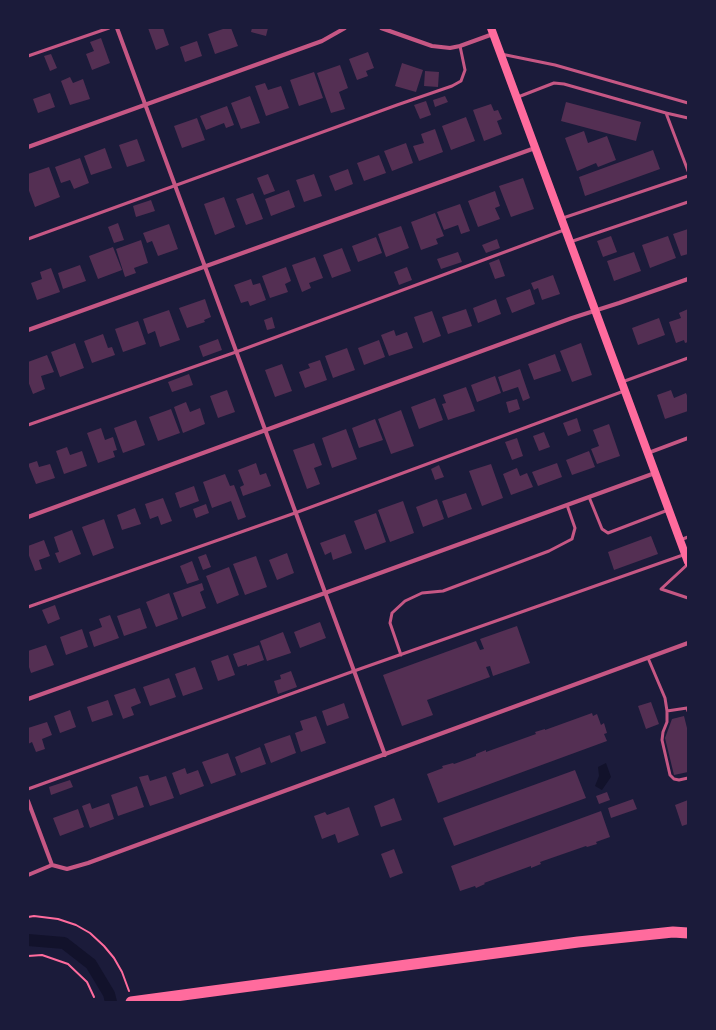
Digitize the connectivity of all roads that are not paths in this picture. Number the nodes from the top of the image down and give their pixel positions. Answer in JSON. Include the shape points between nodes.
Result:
{"nodes":[{"id":1,"x":110,"y":28,"type":"edge"},
{"id":2,"x":117,"y":28,"type":"edge"},
{"id":3,"x":345,"y":28,"type":"edge"},
{"id":4,"x":381,"y":28,"type":"edge"},
{"id":5,"x":492,"y":31,"type":"edge"},
{"id":6,"x":460,"y":46,"type":"junction"},
{"id":7,"x":500,"y":53,"type":"junction"},
{"id":8,"x":28,"y":56,"type":"edge"},
{"id":9,"x":516,"y":98,"type":"junction"},
{"id":10,"x":688,"y":103,"type":"edge"},
{"id":11,"x":145,"y":104,"type":"junction"},
{"id":12,"x":666,"y":113,"type":"junction"},
{"id":13,"x":688,"y":118,"type":"edge"},
{"id":14,"x":28,"y":147,"type":"edge"},
{"id":15,"x":535,"y":148,"type":"junction"},
{"id":16,"x":688,"y":170,"type":"edge"},
{"id":17,"x":688,"y":176,"type":"edge"},
{"id":18,"x":175,"y":186,"type":"junction"},
{"id":19,"x":688,"y":202,"type":"edge"},
{"id":20,"x":562,"y":218,"type":"junction"},
{"id":21,"x":565,"y":229,"type":"junction"},
{"id":22,"x":28,"y":239,"type":"edge"},
{"id":23,"x":570,"y":242,"type":"junction"},
{"id":24,"x":204,"y":267,"type":"junction"},
{"id":25,"x":688,"y":279,"type":"edge"},
{"id":26,"x":596,"y":311,"type":"junction"},
{"id":27,"x":28,"y":330,"type":"edge"},
{"id":28,"x":236,"y":352,"type":"junction"},
{"id":29,"x":688,"y":358,"type":"edge"},
{"id":30,"x":622,"y":382,"type":"junction"},
{"id":31,"x":625,"y":391,"type":"junction"},
{"id":32,"x":28,"y":425,"type":"edge"},
{"id":33,"x":265,"y":431,"type":"junction"},
{"id":34,"x":688,"y":438,"type":"edge"},
{"id":35,"x":648,"y":453,"type":"junction"},
{"id":36,"x":655,"y":473,"type":"junction"},
{"id":37,"x":589,"y":497,"type":"junction"},
{"id":38,"x":567,"y":505,"type":"junction"},
{"id":39,"x":669,"y":510,"type":"junction"},
{"id":40,"x":295,"y":513,"type":"junction"},
{"id":41,"x":28,"y":517,"type":"edge"},
{"id":42,"x":684,"y":539,"type":"edge"},
{"id":43,"x":687,"y":560,"type":"edge"},
{"id":44,"x":325,"y":594,"type":"junction"},
{"id":45,"x":688,"y":598,"type":"edge"},
{"id":46,"x":28,"y":607,"type":"edge"},
{"id":47,"x":688,"y":643,"type":"edge"},
{"id":48,"x":401,"y":655,"type":"junction"},
{"id":49,"x":648,"y":658,"type":"junction"},
{"id":50,"x":354,"y":671,"type":"junction"},
{"id":51,"x":28,"y":699,"type":"edge"},
{"id":52,"x":667,"y":711,"type":"junction"},
{"id":53,"x":688,"y":711,"type":"edge"},
{"id":54,"x":385,"y":755,"type":"junction"},
{"id":55,"x":688,"y":778,"type":"edge"},
{"id":56,"x":28,"y":789,"type":"edge"},
{"id":57,"x":28,"y":801,"type":"edge"},
{"id":58,"x":52,"y":865,"type":"junction"},
{"id":59,"x":28,"y":874,"type":"edge"},
{"id":60,"x":688,"y":927,"type":"edge"},
{"id":61,"x":673,"y":932,"type":"junction"},
{"id":62,"x":688,"y":933,"type":"edge"},
{"id":63,"x":130,"y":997,"type":"edge"}],
"edges":[{"from":1,"to":8,"type":"lane"},
{"from":2,"to":11,"type":"street"},
{"from":3,"to":11,"type":"street","via":[[322,41]]},
{"from":4,"to":6,"type":"street","via":[[432,46]]},
{"from":5,"to":6,"type":"street"},
{"from":5,"to":7,"type":"main road"},
{"from":6,"to":18,"type":"lane","via":[[465,70],[461,81],[452,86]]},
{"from":7,"to":9,"type":"main road"},
{"from":7,"to":10,"type":"lane"},
{"from":9,"to":12,"type":"lane","via":[[554,83],[564,84]]},
{"from":9,"to":15,"type":"main road"},
{"from":11,"to":14,"type":"street"},
{"from":11,"to":18,"type":"street"},
{"from":12,"to":13,"type":"lane"},
{"from":12,"to":16,"type":"lane"},
{"from":15,"to":20,"type":"main road"},
{"from":15,"to":24,"type":"street"},
{"from":17,"to":20,"type":"lane"},
{"from":18,"to":22,"type":"lane"},
{"from":18,"to":24,"type":"street"},
{"from":19,"to":23,"type":"lane"},
{"from":20,"to":21,"type":"main road"},
{"from":21,"to":23,"type":"main road"},
{"from":21,"to":28,"type":"lane"},
{"from":23,"to":26,"type":"main road"},
{"from":24,"to":27,"type":"street"},
{"from":24,"to":28,"type":"street"},
{"from":25,"to":26,"type":"street"},
{"from":26,"to":30,"type":"main road"},
{"from":26,"to":33,"type":"street"},
{"from":28,"to":32,"type":"lane"},
{"from":28,"to":33,"type":"street"},
{"from":29,"to":30,"type":"lane"},
{"from":30,"to":31,"type":"main road"},
{"from":31,"to":35,"type":"main road"},
{"from":31,"to":40,"type":"lane"},
{"from":33,"to":40,"type":"street"},
{"from":33,"to":41,"type":"street"},
{"from":34,"to":35,"type":"street"},
{"from":35,"to":36,"type":"main road"},
{"from":36,"to":37,"type":"street"},
{"from":36,"to":39,"type":"main road"},
{"from":37,"to":38,"type":"street"},
{"from":37,"to":39,"type":"lane","via":[[602,529],[608,533]]},
{"from":38,"to":44,"type":"street"},
{"from":38,"to":48,"type":"lane","via":[[575,528],[572,540],[550,551],[443,591],[422,593],[405,601],[392,613],[390,623]]},
{"from":39,"to":42,"type":"main road"},
{"from":40,"to":44,"type":"street"},
{"from":40,"to":46,"type":"lane"},
{"from":42,"to":43,"type":"main road"},
{"from":43,"to":45,"type":"lane","via":[[661,590]]},
{"from":43,"to":48,"type":"lane"},
{"from":44,"to":50,"type":"street"},
{"from":44,"to":51,"type":"street"},
{"from":47,"to":49,"type":"street"},
{"from":48,"to":50,"type":"lane"},
{"from":49,"to":52,"type":"lane","via":[[665,698]]},
{"from":49,"to":54,"type":"street"},
{"from":50,"to":54,"type":"street"},
{"from":50,"to":56,"type":"lane"},
{"from":52,"to":53,"type":"lane","via":[[687,708]]},
{"from":52,"to":55,"type":"lane","via":[[662,740],[670,775],[679,780]]},
{"from":54,"to":58,"type":"street","via":[[88,863],[67,869]]},
{"from":57,"to":58,"type":"street"},
{"from":58,"to":59,"type":"street"},
{"from":60,"to":61,"type":"highway"},
{"from":61,"to":62,"type":"highway"},
{"from":61,"to":63,"type":"highway","via":[[570,942],[194,993]]}]}
